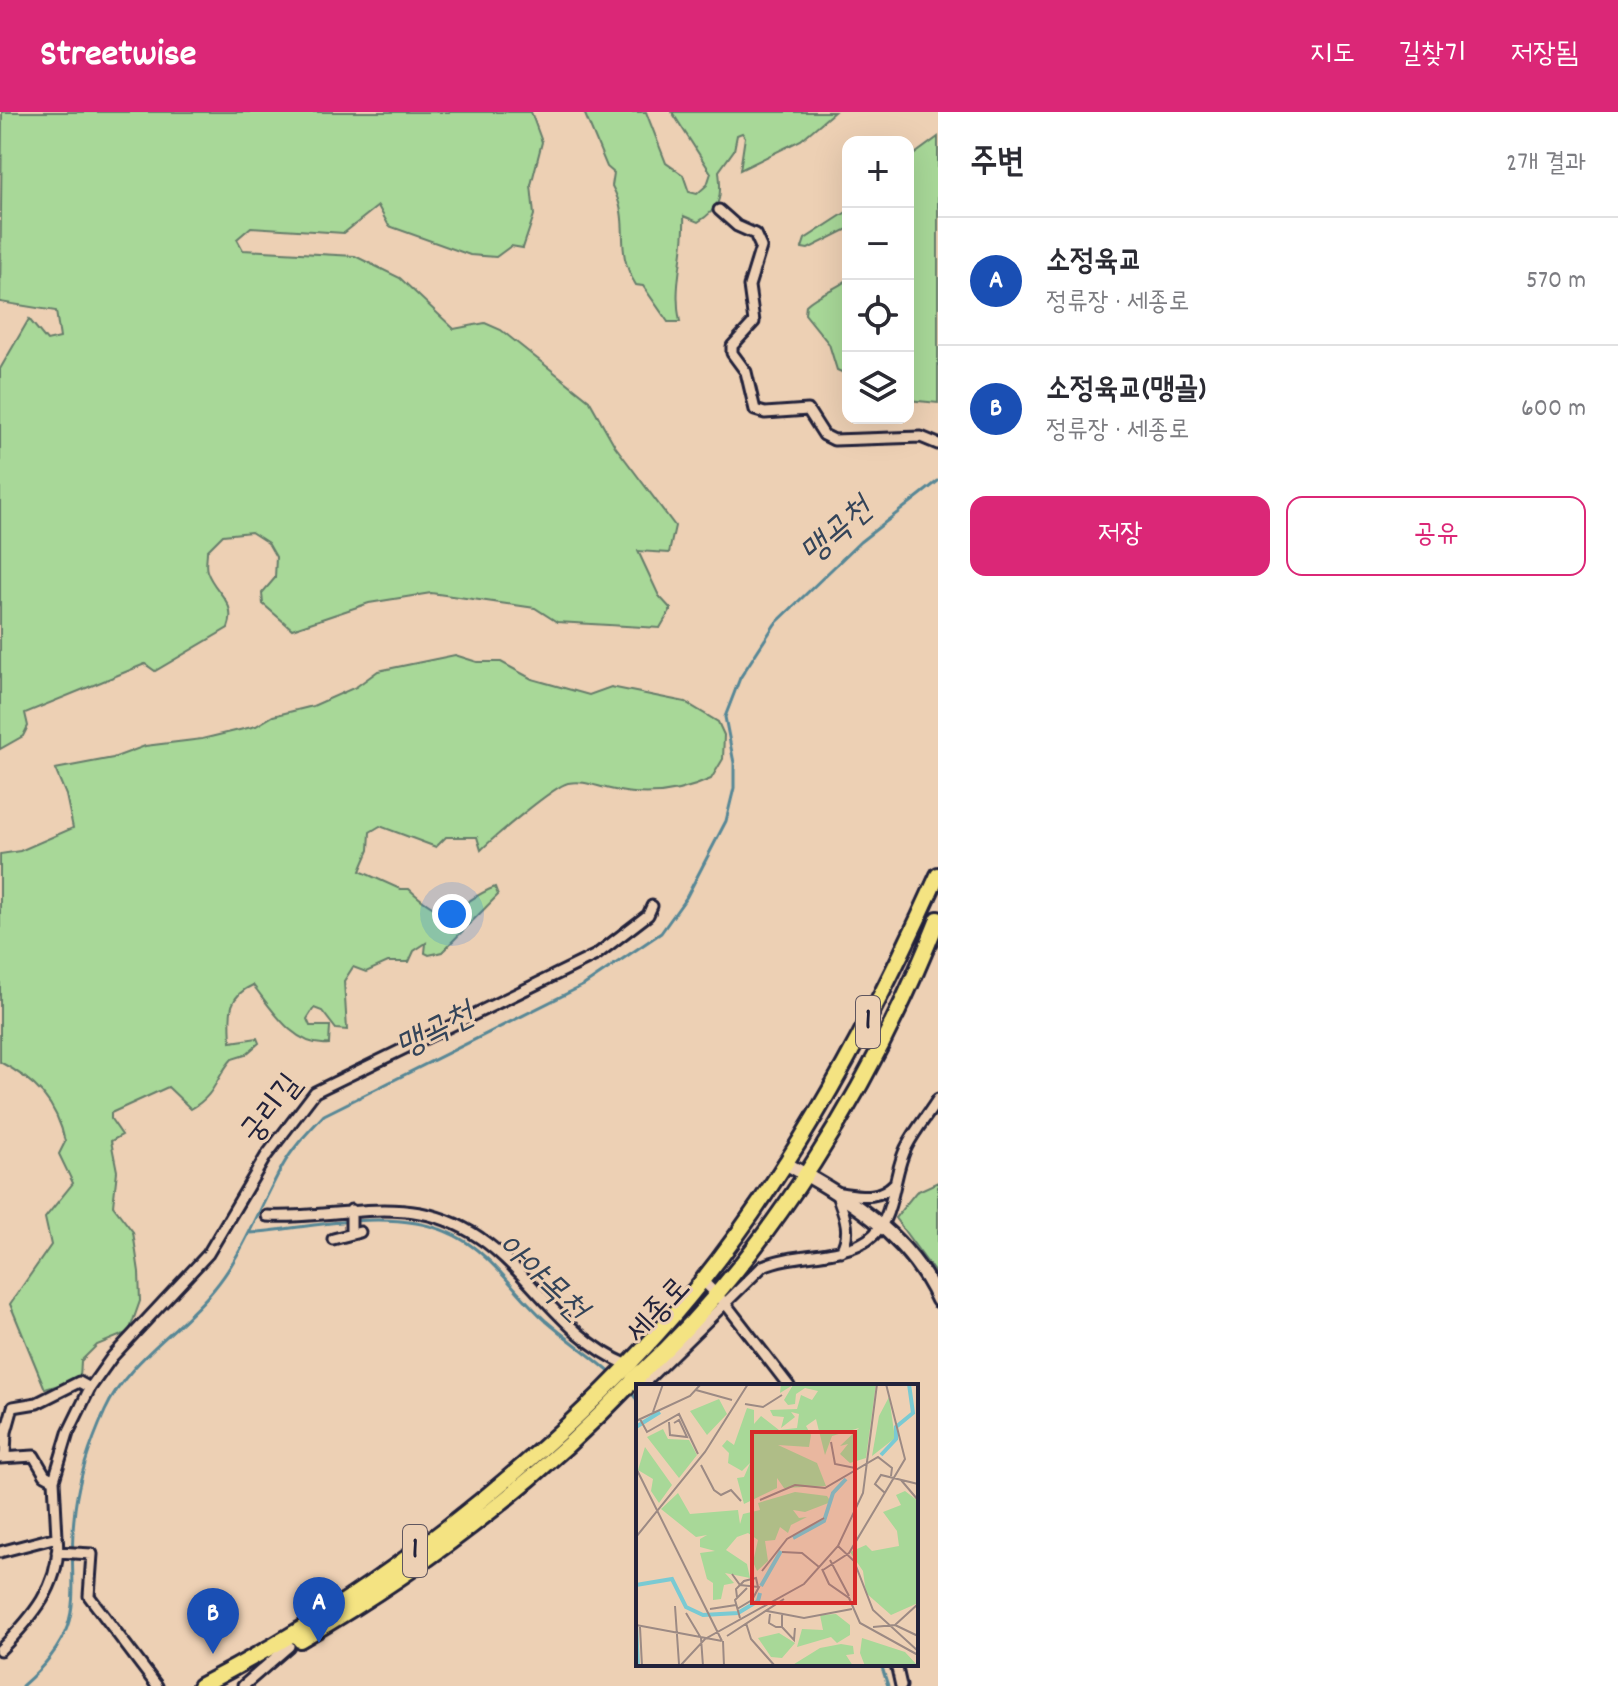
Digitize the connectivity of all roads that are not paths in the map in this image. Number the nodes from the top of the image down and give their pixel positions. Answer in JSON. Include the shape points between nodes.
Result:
{"nodes":[{"id":1,"x":719,"y":210,"type":"dead end"},
{"id":2,"x":938,"y":444,"type":"edge"},
{"id":3,"x":938,"y":875,"type":"edge"},
{"id":4,"x":652,"y":906,"type":"dead end"},
{"id":5,"x":938,"y":919,"type":"edge"},
{"id":6,"x":938,"y":1099,"type":"edge"},
{"id":7,"x":785,"y":1163,"type":"junction"},
{"id":8,"x":804,"y":1173,"type":"junction"},
{"id":9,"x":895,"y":1183,"type":"junction"},
{"id":10,"x":836,"y":1192,"type":"junction"},
{"id":11,"x":351,"y":1210,"type":"junction"},
{"id":12,"x":267,"y":1216,"type":"dead end"},
{"id":13,"x":882,"y":1223,"type":"junction"},
{"id":14,"x":333,"y":1239,"type":"dead end"},
{"id":15,"x":841,"y":1251,"type":"junction"},
{"id":16,"x":702,"y":1280,"type":"junction"},
{"id":17,"x":720,"y":1298,"type":"junction"},
{"id":18,"x":938,"y":1300,"type":"edge"},
{"id":19,"x":636,"y":1376,"type":"edge"},
{"id":20,"x":787,"y":1384,"type":"edge"},
{"id":21,"x":90,"y":1388,"type":"junction"},
{"id":22,"x":2,"y":1456,"type":"edge"},
{"id":23,"x":54,"y":1480,"type":"junction"},
{"id":24,"x":57,"y":1537,"type":"junction"},
{"id":25,"x":0,"y":1552,"type":"edge"},
{"id":26,"x":57,"y":1552,"type":"junction"},
{"id":27,"x":289,"y":1646,"type":"junction"},
{"id":28,"x":0,"y":1650,"type":"edge"},
{"id":29,"x":896,"y":1666,"type":"edge"},
{"id":30,"x":157,"y":1686,"type":"edge"},
{"id":31,"x":200,"y":1686,"type":"edge"},
{"id":32,"x":220,"y":1686,"type":"edge"},
{"id":33,"x":243,"y":1686,"type":"edge"},
{"id":34,"x":901,"y":1686,"type":"edge"}],
"edges":[{"from":1,"to":2,"type":"street","via":[[755,234],[761,247],[749,286],[754,322],[732,346],[746,372],[755,410],[808,410],[824,435],[834,440],[921,437]]},
{"from":3,"to":7,"type":"main road","name":"세종로","number":"1","via":[[885,994]]},
{"from":4,"to":21,"type":"street","name":"궁리길","via":[[648,915],[596,955],[315,1092],[266,1156],[208,1254]]},
{"from":5,"to":8,"type":"main road","name":"세종로","number":"1","via":[[888,1030]]},
{"from":6,"to":9,"type":"street","via":[[907,1145]]},
{"from":7,"to":8,"type":"main road"},
{"from":7,"to":16,"type":"main road","name":"세종로","number":"1"},
{"from":8,"to":10,"type":"main road"},
{"from":8,"to":17,"type":"main road","name":"세종로","number":"1"},
{"from":9,"to":10,"type":"street","via":[[875,1196]]},
{"from":9,"to":13,"type":"street"},
{"from":10,"to":13,"type":"main road"},
{"from":10,"to":15,"type":"street","via":[[846,1219]]},
{"from":11,"to":12,"type":"street","name":"세종로"},
{"from":11,"to":14,"type":"street","via":[[356,1233]]},
{"from":11,"to":19,"type":"street","name":"세종로","via":[[419,1213],[480,1236],[503,1253],[565,1324]]},
{"from":13,"to":15,"type":"street","via":[[864,1243]]},
{"from":13,"to":18,"type":"main road","via":[[919,1267]]},
{"from":15,"to":17,"type":"street","via":[[778,1260]]},
{"from":16,"to":17,"type":"street"},
{"from":16,"to":19,"type":"main road","name":"세종로","number":"1"},
{"from":17,"to":19,"type":"main road","name":"세종로","number":"1"},
{"from":17,"to":20,"type":"street"},
{"from":19,"to":27,"type":"main road","name":"세종로","number":"1","via":[[527,1481],[385,1590]]},
{"from":19,"to":31,"type":"main road","name":"세종로","number":"1","via":[[607,1385],[472,1509],[418,1549],[308,1624]]},
{"from":21,"to":22,"type":"street","via":[[79,1382],[37,1403],[13,1407]]},
{"from":21,"to":23,"type":"street","name":"궁리길","via":[[68,1433]]},
{"from":22,"to":23,"type":"street","via":[[34,1456]]},
{"from":23,"to":24,"type":"street","name":"궁리길"},
{"from":24,"to":25,"type":"street"},
{"from":24,"to":26,"type":"street","name":"궁리길"},
{"from":26,"to":28,"type":"street","name":"궁리길","via":[[44,1598]]},
{"from":26,"to":30,"type":"street","via":[[92,1554],[89,1596]]},
{"from":27,"to":32,"type":"main road","name":"세종로","number":"1"},
{"from":27,"to":33,"type":"street"},
{"from":29,"to":34,"type":"street"}]}
